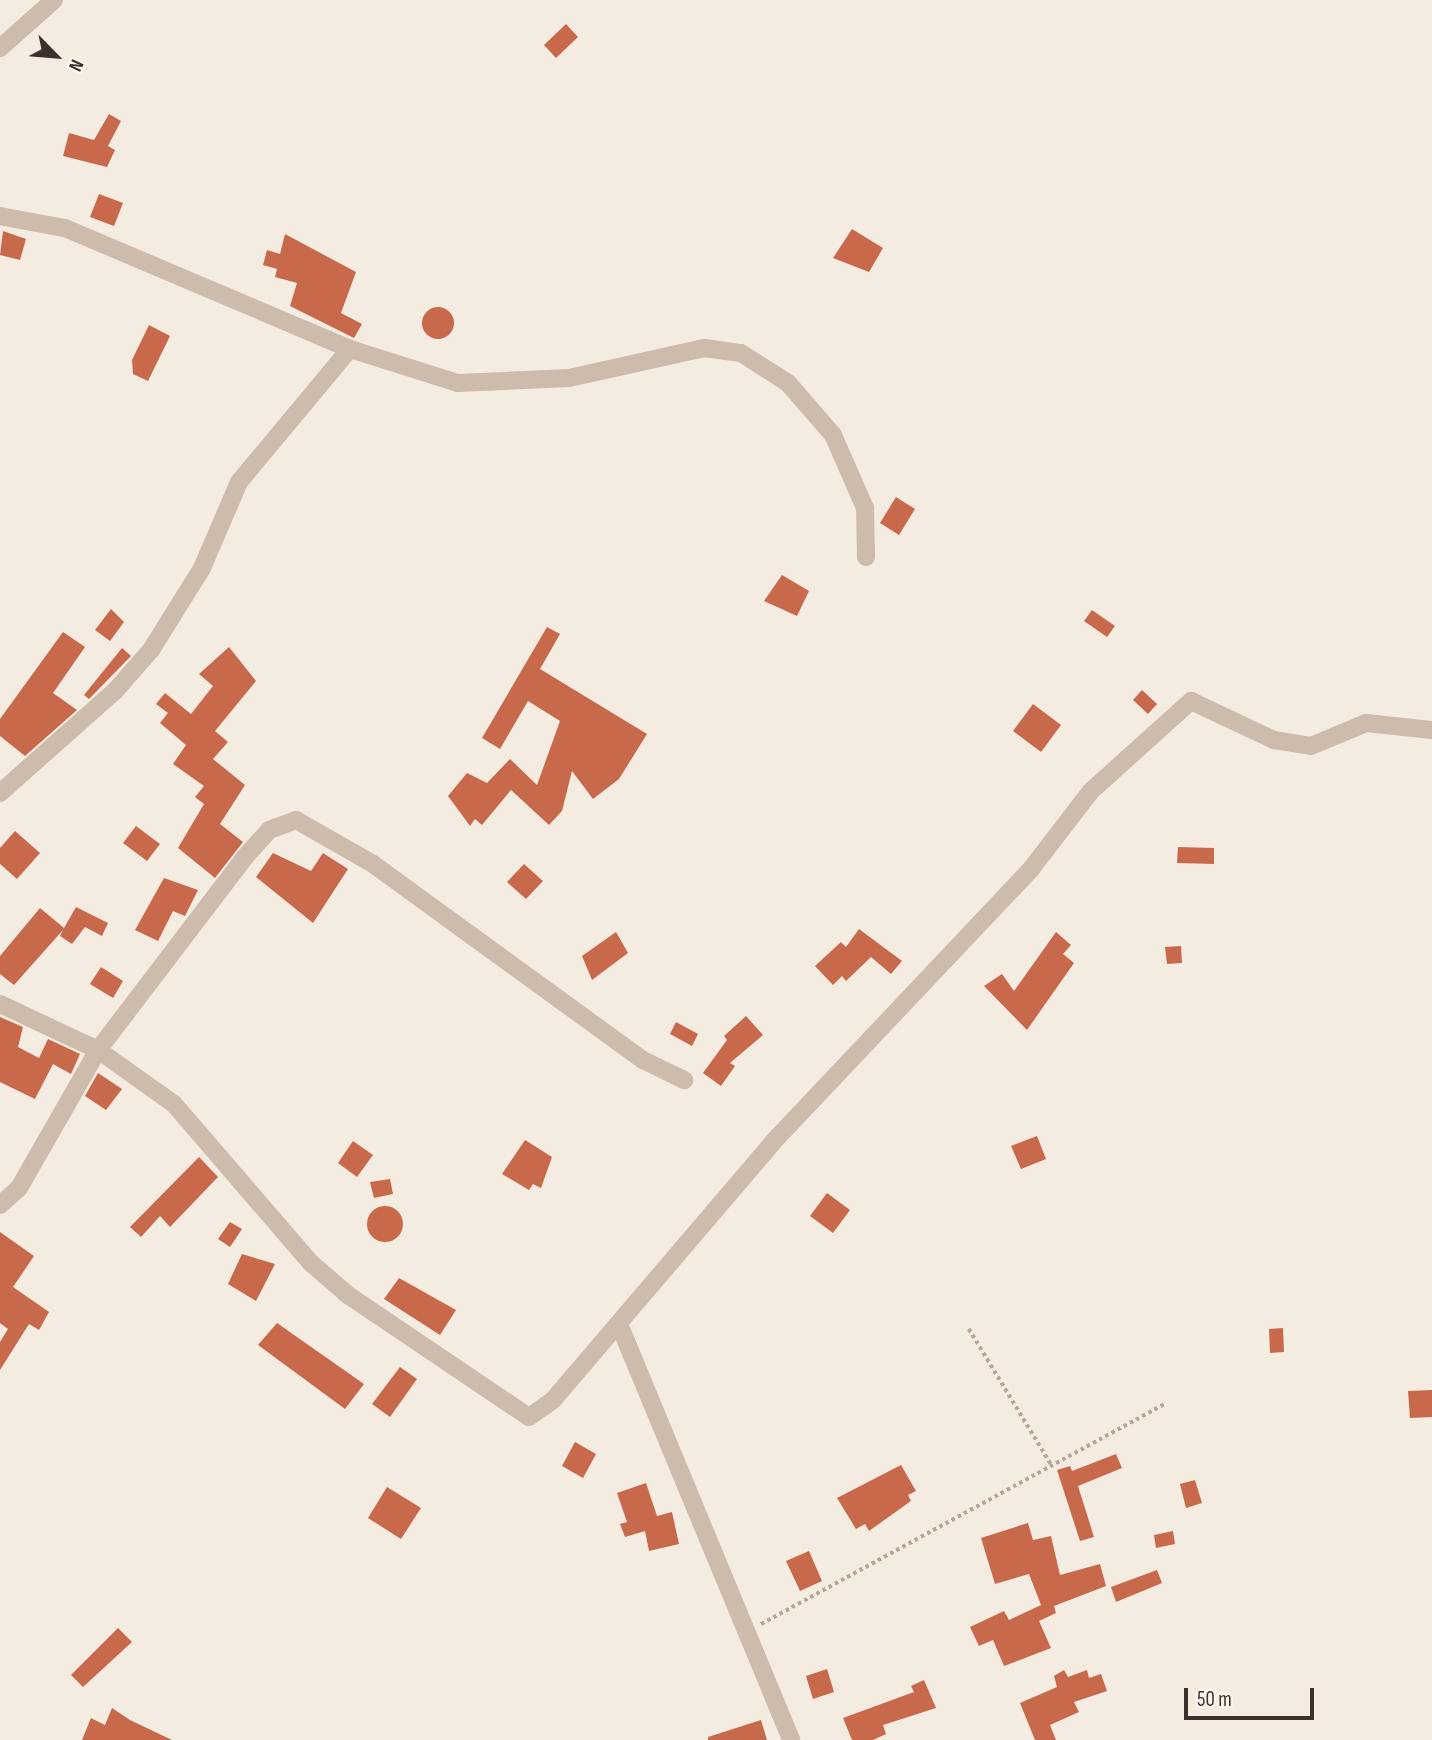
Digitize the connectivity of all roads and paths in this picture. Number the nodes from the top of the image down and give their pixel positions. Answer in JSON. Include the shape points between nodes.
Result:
{"nodes":[{"id":1,"x":54,"y":0,"type":"edge"},
{"id":2,"x":0,"y":48,"type":"edge"},
{"id":3,"x":0,"y":216,"type":"edge"},
{"id":4,"x":350,"y":349,"type":"junction"},
{"id":5,"x":866,"y":556,"type":"dead end"},
{"id":6,"x":1432,"y":730,"type":"edge"},
{"id":7,"x":0,"y":793,"type":"edge"},
{"id":8,"x":0,"y":1004,"type":"edge"},
{"id":9,"x":98,"y":1050,"type":"junction"},
{"id":10,"x":684,"y":1080,"type":"dead end"},
{"id":11,"x":0,"y":1205,"type":"edge"},
{"id":12,"x":619,"y":1324,"type":"junction"},
{"id":13,"x":969,"y":1329,"type":"dead end"},
{"id":14,"x":1164,"y":1404,"type":"dead end"},
{"id":15,"x":1052,"y":1465,"type":"junction"},
{"id":16,"x":747,"y":1632,"type":"junction"},
{"id":17,"x":791,"y":1740,"type":"edge"}],
"edges":[{"from":1,"to":2,"type":"street"},
{"from":3,"to":4,"type":"street","via":[[65,228]]},
{"from":4,"to":5,"type":"street","via":[[458,383],[506,386],[623,369],[704,348],[741,353],[789,383],[833,435],[865,508]]},
{"from":4,"to":7,"type":"street","via":[[239,482],[202,568],[151,650],[115,691]]},
{"from":6,"to":12,"type":"street","via":[[1366,723],[1311,746],[1274,740],[1191,701],[1091,791],[1031,869],[773,1142]]},
{"from":8,"to":9,"type":"street"},
{"from":9,"to":10,"type":"street","via":[[261,838],[296,820],[373,864],[643,1060]]},
{"from":9,"to":11,"type":"street","via":[[19,1188]]},
{"from":9,"to":12,"type":"street","via":[[174,1104],[312,1263],[348,1295],[514,1412],[540,1412]]},
{"from":12,"to":16,"type":"street"},
{"from":13,"to":15,"type":"path"},
{"from":14,"to":15,"type":"path"},
{"from":15,"to":16,"type":"path"},
{"from":16,"to":17,"type":"street"}]}
